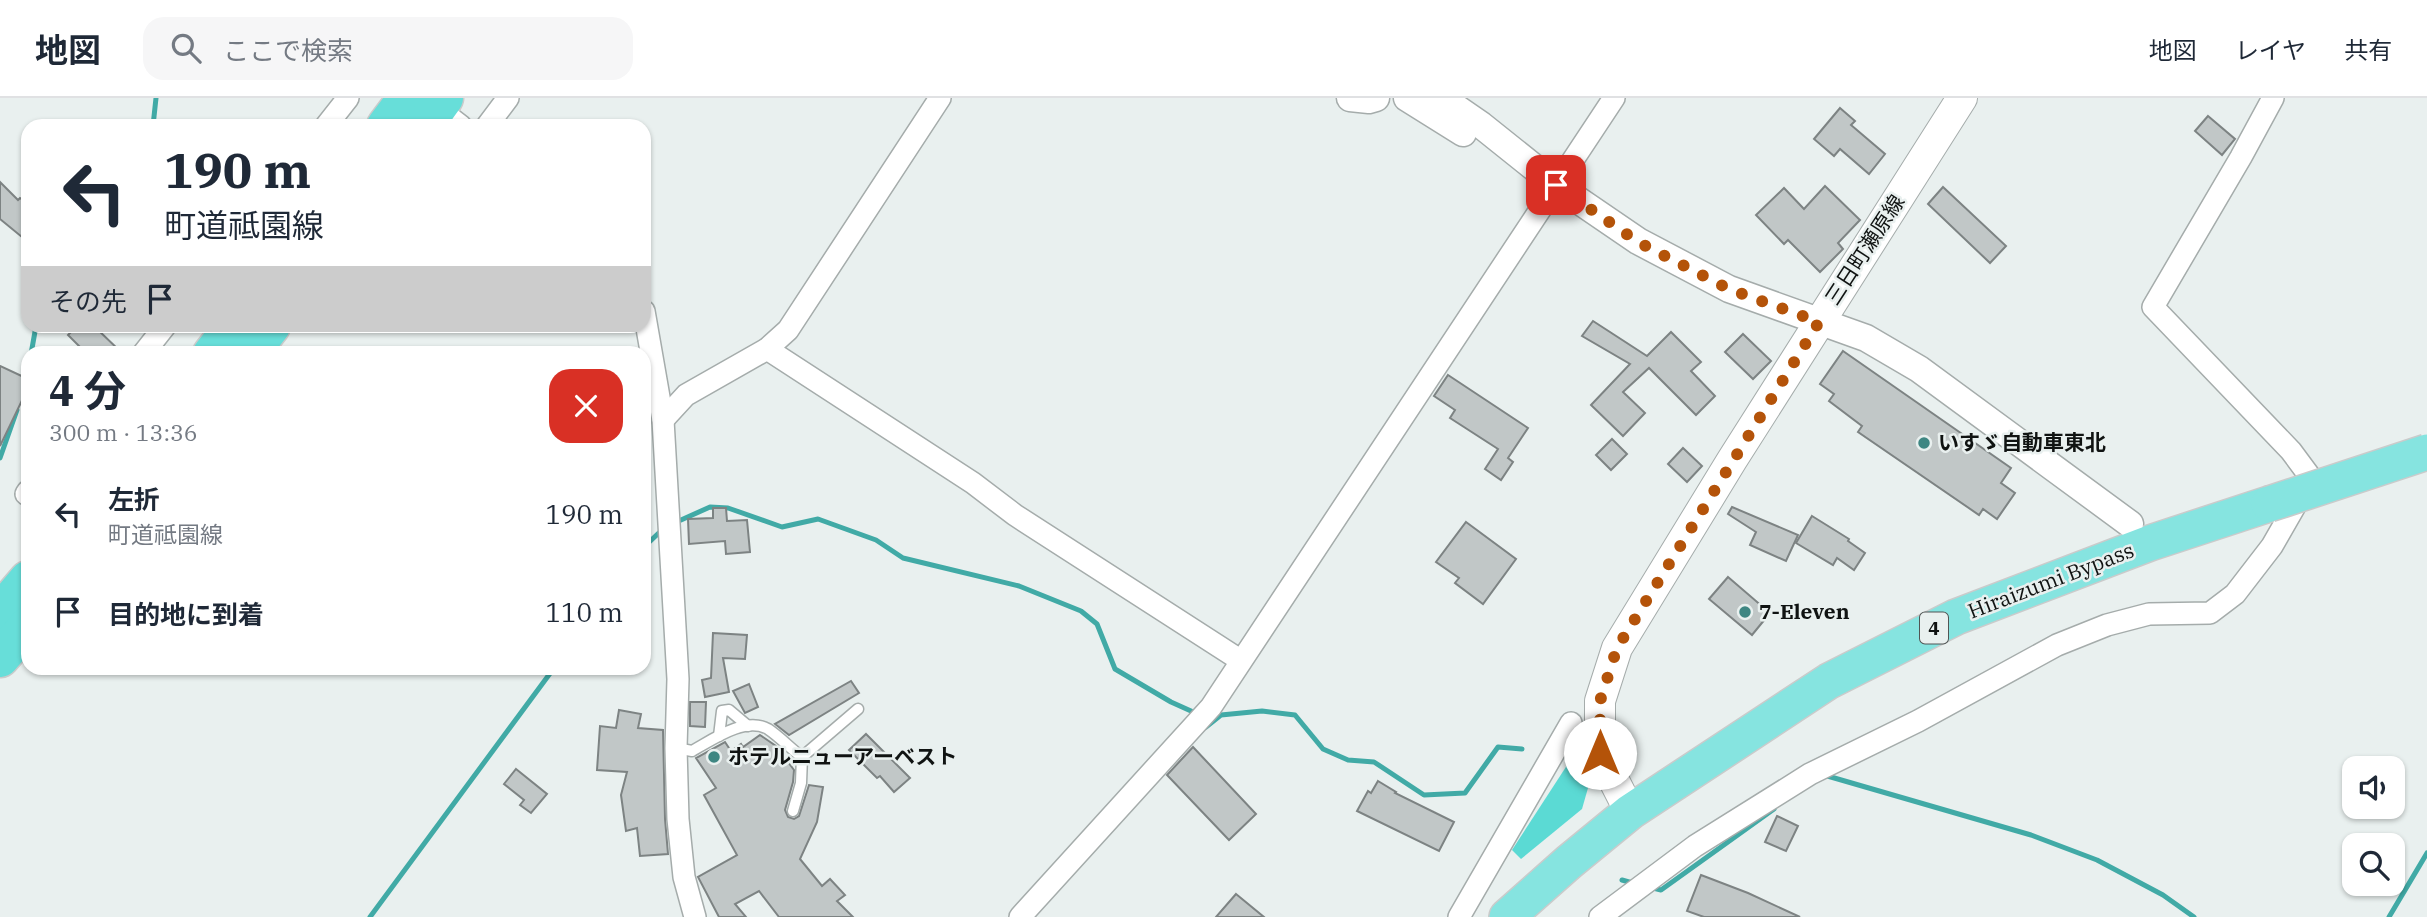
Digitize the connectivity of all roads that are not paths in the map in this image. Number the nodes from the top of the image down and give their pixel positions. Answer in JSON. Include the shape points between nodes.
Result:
{"nodes":[{"id":1,"x":348,"y":98,"type":"edge"},
{"id":2,"x":407,"y":98,"type":"edge"},
{"id":3,"x":508,"y":98,"type":"edge"},
{"id":4,"x":940,"y":98,"type":"edge"},
{"id":5,"x":1350,"y":98,"type":"edge"},
{"id":6,"x":1376,"y":98,"type":"edge"},
{"id":7,"x":1407,"y":98,"type":"edge"},
{"id":8,"x":1442,"y":98,"type":"edge"},
{"id":9,"x":1614,"y":98,"type":"edge"},
{"id":10,"x":1962,"y":98,"type":"edge"},
{"id":11,"x":2273,"y":98,"type":"edge"},
{"id":12,"x":332,"y":119,"type":"edge"},
{"id":13,"x":391,"y":119,"type":"edge"},
{"id":14,"x":492,"y":119,"type":"edge"},
{"id":15,"x":1556,"y":185,"type":"junction"},
{"id":16,"x":1819,"y":322,"type":"junction"},
{"id":17,"x":767,"y":349,"type":"junction"},
{"id":18,"x":651,"y":351,"type":"edge"},
{"id":19,"x":663,"y":420,"type":"junction"},
{"id":20,"x":2427,"y":452,"type":"edge"},
{"id":21,"x":2130,"y":524,"type":"dead end"},
{"id":22,"x":21,"y":588,"type":"edge"},
{"id":23,"x":0,"y":613,"type":"edge"},
{"id":24,"x":21,"y":634,"type":"edge"},
{"id":25,"x":0,"y":658,"type":"edge"},
{"id":26,"x":1240,"y":660,"type":"junction"},
{"id":27,"x":858,"y":709,"type":"dead end"},
{"id":28,"x":1571,"y":723,"type":"dead end"},
{"id":29,"x":748,"y":726,"type":"junction"},
{"id":30,"x":719,"y":736,"type":"junction"},
{"id":31,"x":676,"y":748,"type":"junction"},
{"id":32,"x":802,"y":757,"type":"junction"},
{"id":33,"x":793,"y":811,"type":"dead end"},
{"id":34,"x":1630,"y":811,"type":"junction"},
{"id":35,"x":695,"y":917,"type":"edge"},
{"id":36,"x":1020,"y":917,"type":"edge"},
{"id":37,"x":1459,"y":917,"type":"edge"},
{"id":38,"x":1507,"y":917,"type":"edge"},
{"id":39,"x":1600,"y":917,"type":"edge"}],
"edges":[{"from":1,"to":12,"type":"street"},
{"from":2,"to":13,"type":"highway"},
{"from":3,"to":14,"type":"street"},
{"from":4,"to":17,"type":"street","via":[[788,330]]},
{"from":5,"to":6,"type":"street"},
{"from":7,"to":15,"type":"street"},
{"from":8,"to":15,"type":"street"},
{"from":9,"to":15,"type":"street"},
{"from":10,"to":16,"type":"main road","name":"三日町瀬原線"},
{"from":11,"to":39,"type":"street","via":[[2152,307],[2291,451],[2311,478],[2272,546],[2235,594],[2210,613],[2149,614],[2057,645],[1810,774],[1695,846]]},
{"from":15,"to":16,"type":"street","via":[[1638,242],[1729,289]]},
{"from":15,"to":26,"type":"street"},
{"from":16,"to":21,"type":"street","via":[[1866,338],[1919,369]]},
{"from":16,"to":34,"type":"main road","name":"三日町瀬原線","via":[[1617,648],[1600,701],[1600,753]]},
{"from":17,"to":19,"type":"street","via":[[686,394]]},
{"from":17,"to":26,"type":"street"},
{"from":18,"to":19,"type":"street"},
{"from":19,"to":31,"type":"street","via":[[678,679]]},
{"from":20,"to":34,"type":"highway","name":"Hiraizumi Bypass","number":"4","bridge":true,"via":[[2150,543],[1956,617],[1829,681]]},
{"from":22,"to":23,"type":"highway"},
{"from":24,"to":25,"type":"highway"},
{"from":26,"to":36,"type":"street","via":[[1211,706]]},
{"from":27,"to":32,"type":"lane"},
{"from":28,"to":37,"type":"street"},
{"from":29,"to":30,"type":"lane"},
{"from":29,"to":30,"type":"lane","via":[[729,710],[722,711]]},
{"from":29,"to":32,"type":"lane","via":[[766,728]]},
{"from":30,"to":31,"type":"lane","via":[[692,751]]},
{"from":31,"to":35,"type":"street","via":[[684,877]]},
{"from":32,"to":33,"type":"lane"},
{"from":34,"to":38,"type":"highway","number":"4"}]}
